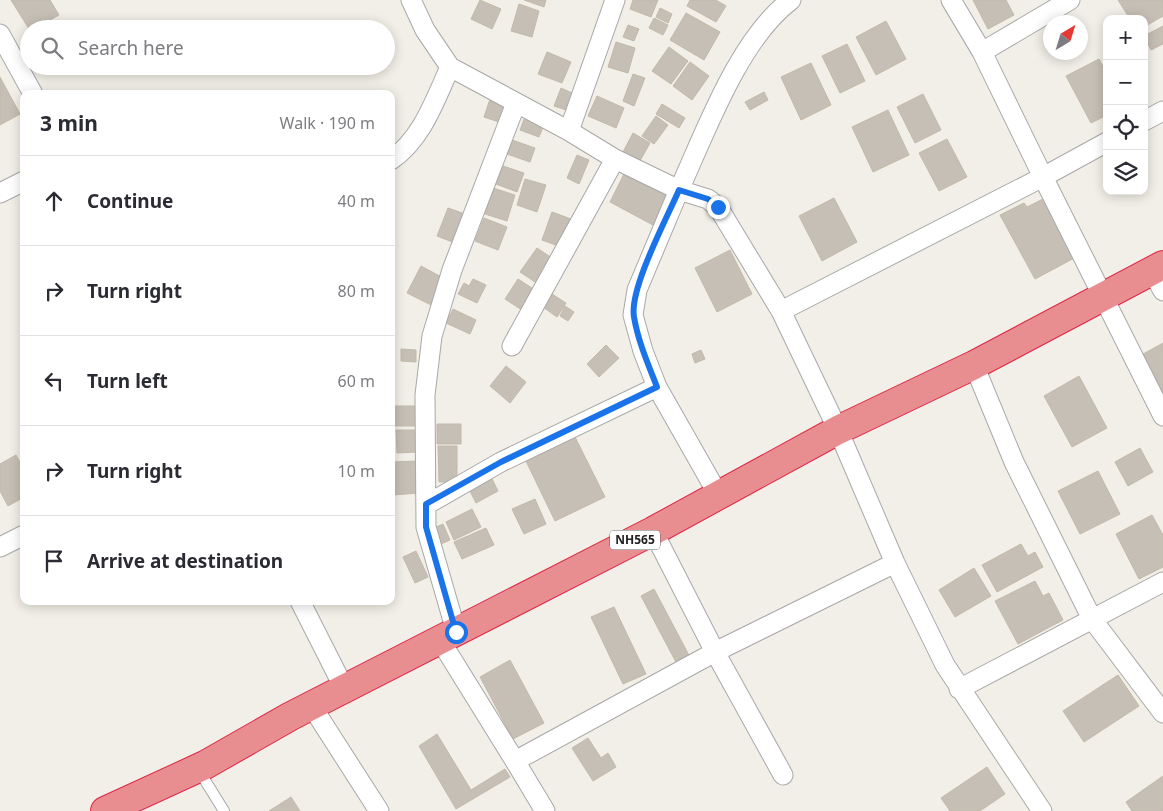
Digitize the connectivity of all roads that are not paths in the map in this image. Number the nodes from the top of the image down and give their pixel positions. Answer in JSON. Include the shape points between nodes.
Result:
{"nodes":[{"id":1,"x":411,"y":0,"type":"edge"},
{"id":2,"x":615,"y":0,"type":"edge"},
{"id":3,"x":792,"y":0,"type":"edge"},
{"id":4,"x":951,"y":0,"type":"edge"},
{"id":5,"x":1070,"y":0,"type":"edge"},
{"id":6,"x":0,"y":34,"type":"edge"},
{"id":7,"x":982,"y":52,"type":"junction"},
{"id":8,"x":450,"y":67,"type":"junction"},
{"id":9,"x":20,"y":70,"type":"edge"},
{"id":10,"x":23,"y":75,"type":"edge"},
{"id":11,"x":31,"y":90,"type":"edge"},
{"id":12,"x":516,"y":103,"type":"junction"},
{"id":13,"x":1163,"y":110,"type":"edge"},
{"id":14,"x":1148,"y":119,"type":"edge"},
{"id":15,"x":569,"y":131,"type":"junction"},
{"id":16,"x":1103,"y":144,"type":"edge"},
{"id":17,"x":395,"y":157,"type":"edge"},
{"id":18,"x":615,"y":159,"type":"junction"},
{"id":19,"x":1043,"y":177,"type":"junction"},
{"id":20,"x":20,"y":183,"type":"edge"},
{"id":21,"x":679,"y":190,"type":"junction"},
{"id":22,"x":0,"y":193,"type":"edge"},
{"id":23,"x":1159,"y":276,"type":"edge"},
{"id":24,"x":1102,"y":296,"type":"junction"},
{"id":25,"x":782,"y":311,"type":"junction"},
{"id":26,"x":512,"y":346,"type":"dead end"},
{"id":27,"x":974,"y":365,"type":"junction"},
{"id":28,"x":657,"y":387,"type":"junction"},
{"id":29,"x":1163,"y":416,"type":"edge"},
{"id":30,"x":838,"y":430,"type":"junction"},
{"id":31,"x":719,"y":496,"type":"junction"},
{"id":32,"x":426,"y":504,"type":"junction"},
{"id":33,"x":653,"y":531,"type":"junction"},
{"id":34,"x":20,"y":537,"type":"edge"},
{"id":35,"x":0,"y":547,"type":"edge"},
{"id":36,"x":894,"y":563,"type":"junction"},
{"id":37,"x":1163,"y":582,"type":"edge"},
{"id":38,"x":302,"y":605,"type":"edge"},
{"id":39,"x":1092,"y":619,"type":"junction"},
{"id":40,"x":448,"y":636,"type":"junction"},
{"id":41,"x":715,"y":652,"type":"junction"},
{"id":42,"x":344,"y":688,"type":"junction"},
{"id":43,"x":959,"y":689,"type":"junction"},
{"id":44,"x":312,"y":705,"type":"junction"},
{"id":45,"x":1163,"y":713,"type":"edge"},
{"id":46,"x":515,"y":761,"type":"junction"},
{"id":47,"x":198,"y":768,"type":"junction"},
{"id":48,"x":783,"y":775,"type":"dead end"},
{"id":49,"x":105,"y":811,"type":"edge"},
{"id":50,"x":224,"y":811,"type":"edge"},
{"id":51,"x":379,"y":811,"type":"edge"},
{"id":52,"x":545,"y":811,"type":"edge"},
{"id":53,"x":1042,"y":811,"type":"edge"}],
"edges":[{"from":1,"to":8,"type":"street","via":[[425,30]]},
{"from":2,"to":15,"type":"street"},
{"from":3,"to":21,"type":"street","via":[[755,37],[720,101]]},
{"from":4,"to":7,"type":"street"},
{"from":5,"to":7,"type":"street"},
{"from":6,"to":9,"type":"street"},
{"from":7,"to":19,"type":"street"},
{"from":8,"to":12,"type":"street"},
{"from":8,"to":17,"type":"street","via":[[421,128]]},
{"from":10,"to":11,"type":"street"},
{"from":12,"to":15,"type":"street"},
{"from":12,"to":32,"type":"street","via":[[452,270],[432,336],[425,394]]},
{"from":13,"to":14,"type":"street"},
{"from":15,"to":18,"type":"street"},
{"from":16,"to":19,"type":"street"},
{"from":18,"to":21,"type":"street"},
{"from":18,"to":26,"type":"street"},
{"from":19,"to":24,"type":"street"},
{"from":19,"to":25,"type":"street"},
{"from":20,"to":22,"type":"street"},
{"from":21,"to":25,"type":"street","via":[[708,199],[718,207]]},
{"from":21,"to":28,"type":"street","via":[[637,290],[633,315]]},
{"from":23,"to":24,"type":"highway","number":"NH565"},
{"from":24,"to":27,"type":"highway","number":"NH565"},
{"from":24,"to":29,"type":"street"},
{"from":25,"to":30,"type":"street"},
{"from":27,"to":30,"type":"highway","number":"NH565"},
{"from":27,"to":39,"type":"street","via":[[1014,462]]},
{"from":28,"to":31,"type":"street"},
{"from":28,"to":32,"type":"street","via":[[501,462]]},
{"from":30,"to":31,"type":"highway","number":"NH565"},
{"from":30,"to":36,"type":"street"},
{"from":31,"to":33,"type":"highway","number":"NH565"},
{"from":32,"to":40,"type":"street","via":[[426,527]]},
{"from":33,"to":40,"type":"highway","number":"NH565"},
{"from":33,"to":41,"type":"street"},
{"from":34,"to":35,"type":"street"},
{"from":36,"to":41,"type":"street"},
{"from":36,"to":43,"type":"street"},
{"from":37,"to":39,"type":"street"},
{"from":38,"to":42,"type":"street"},
{"from":39,"to":43,"type":"street"},
{"from":39,"to":45,"type":"street"},
{"from":40,"to":42,"type":"highway","number":"NH565"},
{"from":40,"to":46,"type":"street"},
{"from":41,"to":46,"type":"street"},
{"from":41,"to":48,"type":"street"},
{"from":42,"to":44,"type":"highway","number":"NH565"},
{"from":43,"to":53,"type":"street"},
{"from":44,"to":47,"type":"highway","number":"NH565"},
{"from":44,"to":51,"type":"street"},
{"from":46,"to":52,"type":"street"},
{"from":47,"to":49,"type":"highway","number":"NH565"},
{"from":47,"to":50,"type":"lane"}]}
